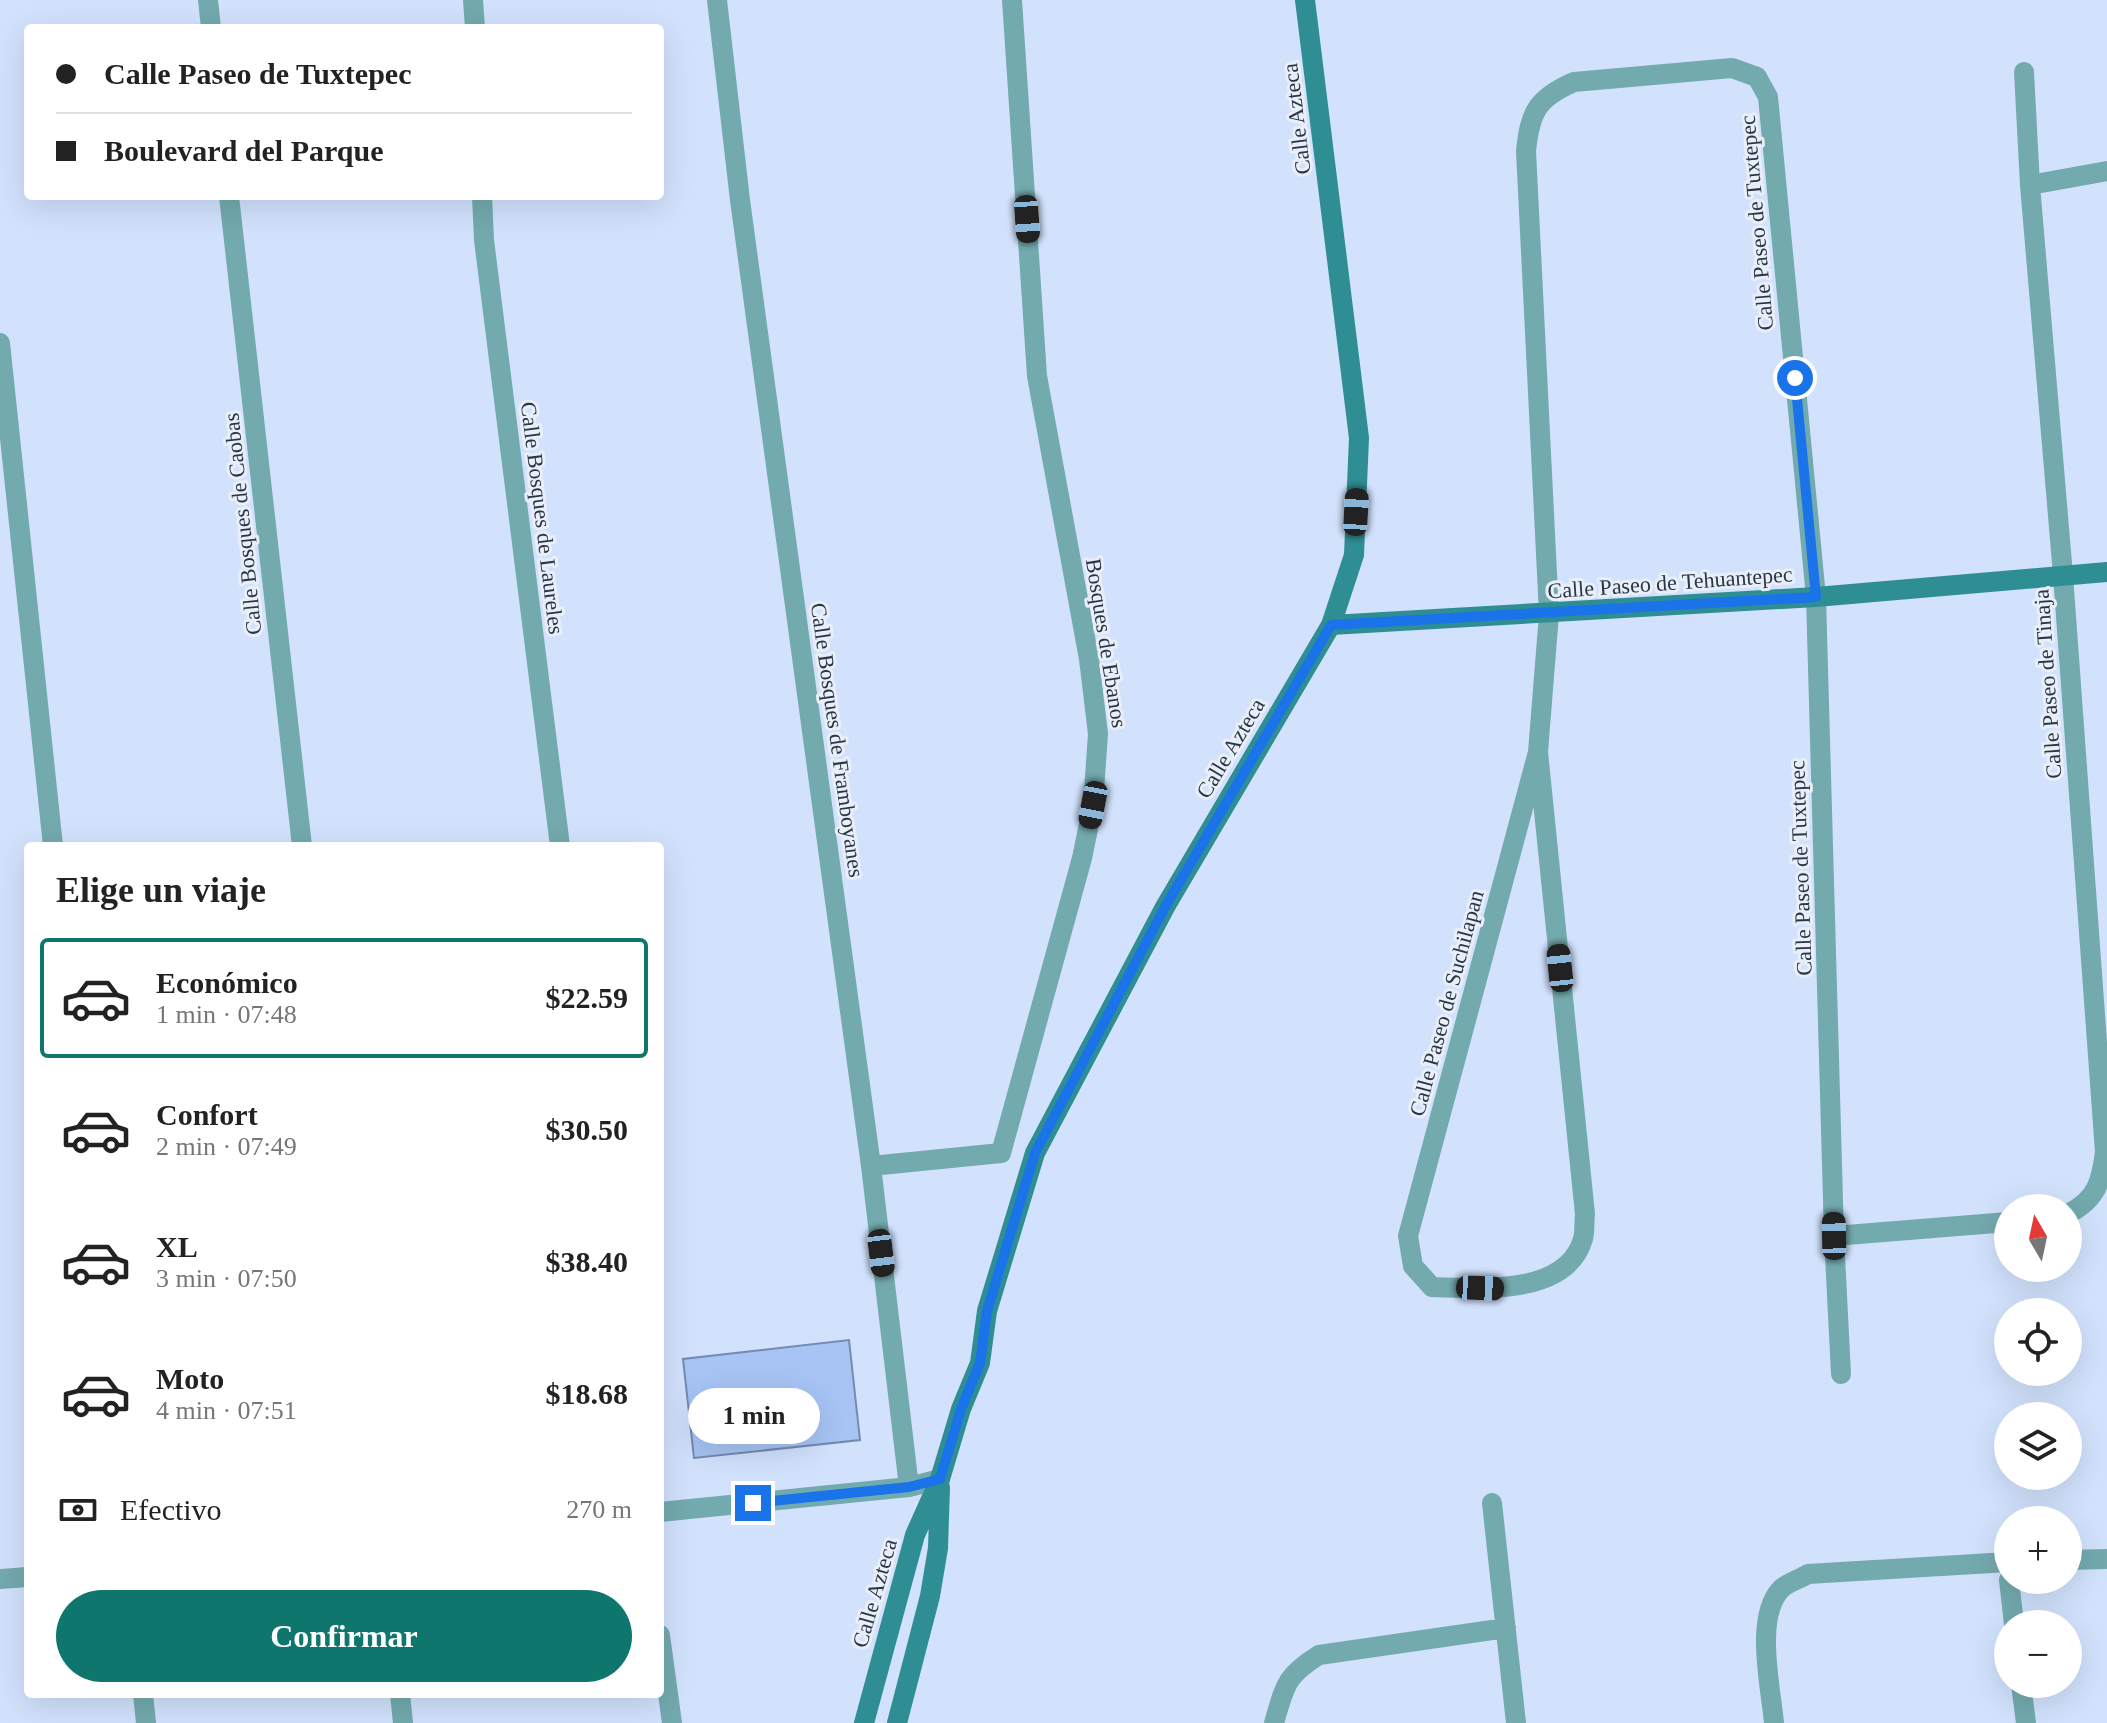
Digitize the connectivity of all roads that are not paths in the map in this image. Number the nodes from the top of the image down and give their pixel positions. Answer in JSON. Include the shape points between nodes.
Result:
{"nodes":[{"id":1,"x":208,"y":0,"type":"edge"},
{"id":2,"x":473,"y":0,"type":"edge"},
{"id":3,"x":717,"y":0,"type":"edge"},
{"id":4,"x":1012,"y":0,"type":"edge"},
{"id":5,"x":1305,"y":0,"type":"edge"},
{"id":6,"x":211,"y":24,"type":"edge"},
{"id":7,"x":475,"y":24,"type":"edge"},
{"id":8,"x":2024,"y":72,"type":"dead end"},
{"id":9,"x":2107,"y":171,"type":"edge"},
{"id":10,"x":2030,"y":185,"type":"junction"},
{"id":11,"x":229,"y":200,"type":"edge"},
{"id":12,"x":482,"y":200,"type":"edge"},
{"id":13,"x":0,"y":343,"type":"edge"},
{"id":14,"x":2107,"y":572,"type":"edge"},
{"id":15,"x":2063,"y":575,"type":"junction"},
{"id":16,"x":1816,"y":597,"type":"junction"},
{"id":17,"x":1549,"y":614,"type":"junction"},
{"id":18,"x":1331,"y":625,"type":"junction"},
{"id":19,"x":1538,"y":752,"type":"junction"},
{"id":20,"x":53,"y":842,"type":"edge"},
{"id":21,"x":302,"y":842,"type":"edge"},
{"id":22,"x":559,"y":842,"type":"edge"},
{"id":23,"x":1001,"y":1153,"type":"junction"},
{"id":24,"x":1035,"y":1153,"type":"junction"},
{"id":25,"x":871,"y":1166,"type":"junction"},
{"id":26,"x":2082,"y":1207,"type":"edge"},
{"id":27,"x":1994,"y":1223,"type":"edge"},
{"id":28,"x":1834,"y":1236,"type":"junction"},
{"id":29,"x":1413,"y":1266,"type":"joint"},
{"id":30,"x":1841,"y":1374,"type":"dead end"},
{"id":31,"x":940,"y":1479,"type":"junction"},
{"id":32,"x":909,"y":1487,"type":"junction"},
{"id":33,"x":1492,"y":1503,"type":"dead end"},
{"id":34,"x":664,"y":1512,"type":"edge"},
{"id":35,"x":2107,"y":1559,"type":"edge"},
{"id":36,"x":2082,"y":1560,"type":"edge"},
{"id":37,"x":1994,"y":1569,"type":"edge"},
{"id":38,"x":24,"y":1577,"type":"edge"},
{"id":39,"x":0,"y":1579,"type":"edge"},
{"id":40,"x":1506,"y":1628,"type":"junction"},
{"id":41,"x":664,"y":1664,"type":"edge"},
{"id":42,"x":143,"y":1698,"type":"edge"},
{"id":43,"x":400,"y":1698,"type":"edge"},
{"id":44,"x":2023,"y":1698,"type":"edge"},
{"id":45,"x":146,"y":1723,"type":"edge"},
{"id":46,"x":403,"y":1723,"type":"edge"},
{"id":47,"x":672,"y":1723,"type":"edge"},
{"id":48,"x":864,"y":1723,"type":"edge"},
{"id":49,"x":897,"y":1723,"type":"edge"},
{"id":50,"x":1274,"y":1723,"type":"edge"},
{"id":51,"x":1516,"y":1723,"type":"edge"},
{"id":52,"x":1774,"y":1723,"type":"edge"},
{"id":53,"x":2026,"y":1723,"type":"edge"}],
"edges":[{"from":1,"to":6,"type":"street"},
{"from":2,"to":7,"type":"street"},
{"from":3,"to":25,"type":"street","name":"Calle Bosques de Framboyanes"},
{"from":4,"to":23,"type":"street","name":"Bosques de Ebanos","via":[[1037,376],[1098,734],[1093,805],[1082,858]]},
{"from":5,"to":18,"type":"street","name":"Calle Azteca","via":[[1359,438],[1354,555]]},
{"from":8,"to":10,"type":"street","name":"Calle Paseo de Tinaja"},
{"from":9,"to":10,"type":"street"},
{"from":10,"to":15,"type":"street","name":"Calle Paseo de Tinaja"},
{"from":11,"to":21,"type":"street","name":"Calle Bosques de Caobas"},
{"from":12,"to":22,"type":"street","name":"Calle Bosques de Laureles"},
{"from":13,"to":20,"type":"street"},
{"from":14,"to":15,"type":"street","name":"Calle Paseo de Tehuantepec"},
{"from":15,"to":16,"type":"street","name":"Calle Paseo de Tehuantepec"},
{"from":15,"to":26,"type":"street","name":"Calle Paseo de Tinaja","via":[[2104,1136],[2102,1181]]},
{"from":16,"to":17,"type":"street","name":"Calle Paseo de Tehuantepec"},
{"from":16,"to":17,"type":"street","name":"Calle Paseo de Tuxtepec","via":[[1768,97],[1757,77],[1732,68],[1574,82],[1541,102],[1529,121],[1526,151]]},
{"from":16,"to":28,"type":"street","name":"Calle Paseo de Tuxtepec"},
{"from":17,"to":18,"type":"street","name":"Calle Paseo de Tehuantepec"},
{"from":17,"to":19,"type":"street","name":"Calle Paseo de Tuxtepec"},
{"from":18,"to":24,"type":"street","name":"Calle Azteca","via":[[1165,907]]},
{"from":19,"to":29,"type":"street","name":"Calle Paseo de Suchilapan","via":[[1408,1236]]},
{"from":19,"to":29,"type":"street","name":"Calle Paseo de Tuxtepec","via":[[1584,1239],[1573,1260],[1547,1277],[1504,1289],[1432,1287]]},
{"from":23,"to":24,"type":"street","via":[[1019,1158]]},
{"from":23,"to":25,"type":"street"},
{"from":24,"to":31,"type":"street","name":"Calle Azteca","via":[[987,1311],[980,1363]]},
{"from":25,"to":32,"type":"street","name":"Calle Bosques de Framboyanes"},
{"from":27,"to":28,"type":"street"},
{"from":28,"to":30,"type":"street","name":"Calle Paseo de Tuxtepec"},
{"from":31,"to":32,"type":"street"},
{"from":31,"to":48,"type":"street","name":"Calle Azteca","via":[[915,1535]]},
{"from":31,"to":49,"type":"street","name":"Calle Azteca","via":[[932,1584]]},
{"from":32,"to":34,"type":"street"},
{"from":33,"to":40,"type":"street"},
{"from":35,"to":36,"type":"street"},
{"from":37,"to":52,"type":"street","via":[[1808,1574],[1781,1589],[1769,1608],[1765,1635]]},
{"from":38,"to":39,"type":"street"},
{"from":40,"to":50,"type":"street","via":[[1319,1655],[1297,1669],[1284,1689]]},
{"from":40,"to":51,"type":"street"},
{"from":41,"to":47,"type":"street"},
{"from":42,"to":45,"type":"street"},
{"from":43,"to":46,"type":"street"},
{"from":44,"to":53,"type":"street"}]}
